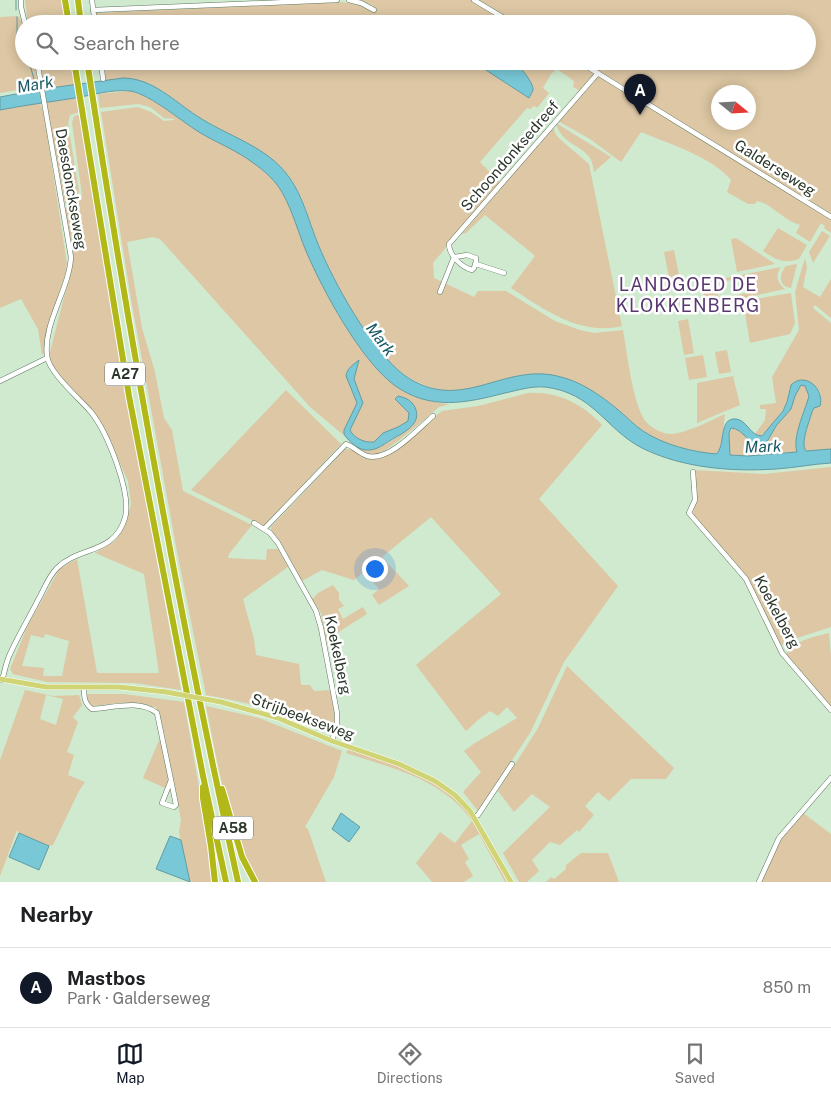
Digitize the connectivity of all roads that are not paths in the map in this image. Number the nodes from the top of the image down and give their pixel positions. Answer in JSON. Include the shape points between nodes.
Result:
{"nodes":[{"id":1,"x":21,"y":0,"type":"edge"},
{"id":2,"x":65,"y":0,"type":"edge"},
{"id":3,"x":78,"y":0,"type":"edge"},
{"id":4,"x":92,"y":0,"type":"edge"},
{"id":5,"x":337,"y":0,"type":"edge"},
{"id":6,"x":349,"y":0,"type":"edge"},
{"id":7,"x":474,"y":0,"type":"edge"},
{"id":8,"x":93,"y":10,"type":"junction"},
{"id":9,"x":374,"y":10,"type":"dead end"},
{"id":10,"x":23,"y":15,"type":"edge"},
{"id":11,"x":68,"y":15,"type":"edge"},
{"id":12,"x":80,"y":15,"type":"edge"},
{"id":13,"x":94,"y":15,"type":"edge"},
{"id":14,"x":499,"y":15,"type":"edge"},
{"id":15,"x":38,"y":70,"type":"edge"},
{"id":16,"x":75,"y":70,"type":"edge"},
{"id":17,"x":88,"y":70,"type":"edge"},
{"id":18,"x":102,"y":70,"type":"edge"},
{"id":19,"x":593,"y":70,"type":"edge"},
{"id":20,"x":598,"y":73,"type":"junction"},
{"id":21,"x":103,"y":79,"type":"dead end"},
{"id":22,"x":831,"y":217,"type":"edge"},
{"id":23,"x":455,"y":257,"type":"junction"},
{"id":24,"x":476,"y":264,"type":"junction"},
{"id":25,"x":504,"y":273,"type":"dead end"},
{"id":26,"x":440,"y":292,"type":"dead end"},
{"id":27,"x":47,"y":358,"type":"junction"},
{"id":28,"x":0,"y":381,"type":"edge"},
{"id":29,"x":433,"y":416,"type":"dead end"},
{"id":30,"x":693,"y":472,"type":"dead end"},
{"id":31,"x":254,"y":523,"type":"dead end"},
{"id":32,"x":265,"y":528,"type":"junction"},
{"id":33,"x":1,"y":679,"type":"edge"},
{"id":34,"x":84,"y":687,"type":"junction"},
{"id":35,"x":831,"y":710,"type":"edge"},
{"id":36,"x":332,"y":741,"type":"junction"},
{"id":37,"x":512,"y":764,"type":"dead end"},
{"id":38,"x":215,"y":772,"type":"junction"},
{"id":39,"x":203,"y":776,"type":"junction"},
{"id":40,"x":831,"y":778,"type":"edge"},
{"id":41,"x":170,"y":780,"type":"junction"},
{"id":42,"x":474,"y":817,"type":"junction"},
{"id":43,"x":215,"y":882,"type":"edge"},
{"id":44,"x":226,"y":882,"type":"edge"},
{"id":45,"x":238,"y":882,"type":"edge"},
{"id":46,"x":255,"y":882,"type":"edge"},
{"id":47,"x":511,"y":882,"type":"edge"},
{"id":48,"x":759,"y":882,"type":"edge"}],
"edges":[{"from":1,"to":10,"type":"street"},
{"from":2,"to":11,"type":"highway"},
{"from":3,"to":12,"type":"highway"},
{"from":4,"to":8,"type":"street"},
{"from":5,"to":8,"type":"street"},
{"from":6,"to":9,"type":"street"},
{"from":7,"to":14,"type":"street"},
{"from":8,"to":13,"type":"street"},
{"from":15,"to":27,"type":"street","name":"Daesdonckseweg","via":[[71,257],[50,330]]},
{"from":16,"to":39,"type":"highway","number":"A27","via":[[129,396]]},
{"from":17,"to":38,"type":"highway","number":"A27","via":[[140,389]]},
{"from":18,"to":21,"type":"street"},
{"from":19,"to":20,"type":"street","name":"Galderseweg"},
{"from":20,"to":22,"type":"street","name":"Galderseweg"},
{"from":20,"to":23,"type":"street","name":"Schoondonksedreef","via":[[449,244]]},
{"from":23,"to":24,"type":"street","via":[[473,256]]},
{"from":23,"to":24,"type":"street","via":[[470,269]]},
{"from":23,"to":26,"type":"street","name":"Schoondonksedreef"},
{"from":24,"to":25,"type":"street"},
{"from":27,"to":28,"type":"street"},
{"from":27,"to":33,"type":"street","via":[[54,372],[97,420],[117,465],[126,513],[120,529],[109,542],[69,558],[55,569],[10,653]]},
{"from":29,"to":32,"type":"street","via":[[385,454],[368,456],[346,444]]},
{"from":30,"to":35,"type":"street","name":"Koekelberg","via":[[695,500],[689,513],[746,579],[782,653]]},
{"from":31,"to":32,"type":"street","name":"Koekelberg"},
{"from":32,"to":36,"type":"street","name":"Koekelberg","via":[[289,562],[316,611],[336,713],[337,725]]},
{"from":33,"to":34,"type":"main road","name":"Strijbeekseweg","via":[[46,687]]},
{"from":34,"to":36,"type":"main road","name":"Strijbeekseweg","bridge":true,"via":[[126,687],[221,702],[278,718]]},
{"from":34,"to":41,"type":"street","via":[[86,705],[92,709],[121,705],[157,713]]},
{"from":36,"to":42,"type":"main road","name":"Strijbeekseweg","via":[[399,764],[436,781],[455,794]]},
{"from":37,"to":42,"type":"street"},
{"from":38,"to":45,"type":"highway","number":"A27"},
{"from":38,"to":46,"type":"highway","number":"A58","via":[[242,857]]},
{"from":39,"to":43,"type":"highway","number":"A58"},
{"from":39,"to":44,"type":"highway","number":"A27"},
{"from":40,"to":48,"type":"street","via":[[779,838]]},
{"from":41,"to":41,"type":"street","via":[[162,802],[174,807],[176,805]]},
{"from":42,"to":47,"type":"main road","name":"Strijbeekseweg"}]}
